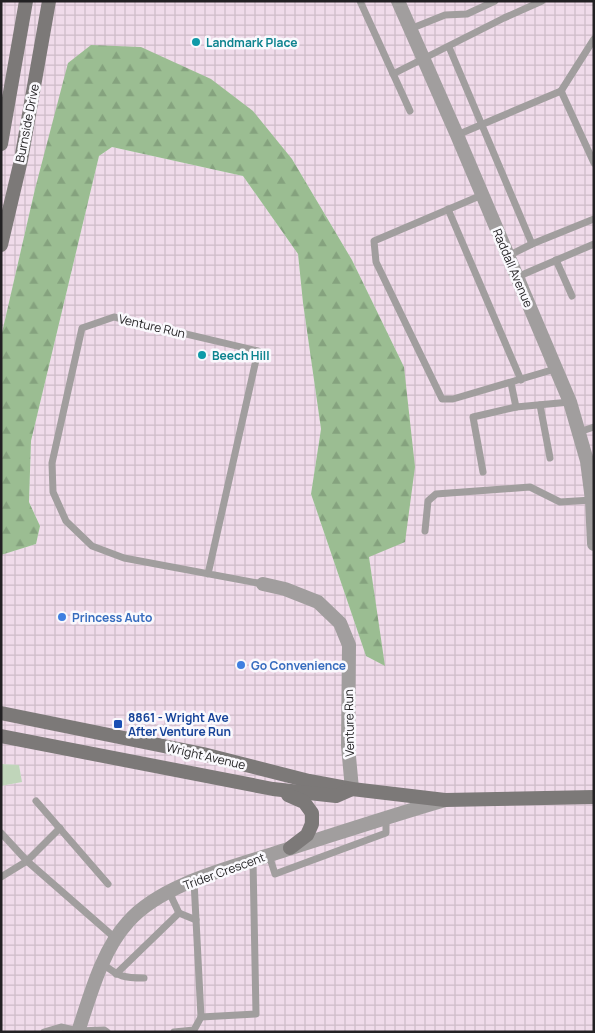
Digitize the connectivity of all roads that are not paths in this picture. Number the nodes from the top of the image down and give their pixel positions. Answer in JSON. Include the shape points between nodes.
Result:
{"nodes":[{"id":1,"x":26,"y":1,"type":"edge"},
{"id":2,"x":49,"y":1,"type":"edge"},
{"id":3,"x":360,"y":1,"type":"edge"},
{"id":4,"x":398,"y":1,"type":"edge"},
{"id":5,"x":494,"y":1,"type":"edge"},
{"id":6,"x":542,"y":1,"type":"edge"},
{"id":7,"x":410,"y":29,"type":"junction"},
{"id":8,"x":594,"y":39,"type":"edge"},
{"id":9,"x":449,"y":47,"type":"junction"},
{"id":10,"x":424,"y":60,"type":"junction"},
{"id":11,"x":393,"y":74,"type":"junction"},
{"id":12,"x":561,"y":92,"type":"junction"},
{"id":13,"x":410,"y":111,"type":"dead end"},
{"id":14,"x":482,"y":125,"type":"junction"},
{"id":15,"x":457,"y":135,"type":"junction"},
{"id":16,"x":1,"y":144,"type":"edge"},
{"id":17,"x":594,"y":163,"type":"edge"},
{"id":18,"x":482,"y":195,"type":"junction"},
{"id":19,"x":448,"y":210,"type":"junction"},
{"id":20,"x":594,"y":219,"type":"edge"},
{"id":21,"x":532,"y":244,"type":"junction"},
{"id":22,"x":594,"y":244,"type":"edge"},
{"id":23,"x":1,"y":245,"type":"edge"},
{"id":24,"x":508,"y":256,"type":"junction"},
{"id":25,"x":556,"y":260,"type":"junction"},
{"id":26,"x":517,"y":277,"type":"junction"},
{"id":27,"x":572,"y":296,"type":"dead end"},
{"id":28,"x":555,"y":369,"type":"junction"},
{"id":29,"x":521,"y":380,"type":"junction"},
{"id":30,"x":511,"y":383,"type":"junction"},
{"id":31,"x":570,"y":402,"type":"junction"},
{"id":32,"x":540,"y":405,"type":"junction"},
{"id":33,"x":516,"y":407,"type":"junction"},
{"id":34,"x":594,"y":427,"type":"edge"},
{"id":35,"x":580,"y":432,"type":"junction"},
{"id":36,"x":550,"y":458,"type":"dead end"},
{"id":37,"x":483,"y":472,"type":"dead end"},
{"id":38,"x":592,"y":500,"type":"edge"},
{"id":39,"x":425,"y":531,"type":"dead end"},
{"id":40,"x":594,"y":538,"type":"edge"},
{"id":41,"x":594,"y":544,"type":"edge"},
{"id":42,"x":208,"y":574,"type":"junction"},
{"id":43,"x":263,"y":584,"type":"joint"},
{"id":44,"x":1,"y":713,"type":"edge"},
{"id":45,"x":1,"y":736,"type":"edge"},
{"id":46,"x":203,"y":754,"type":"junction"},
{"id":47,"x":175,"y":770,"type":"junction"},
{"id":48,"x":273,"y":789,"type":"junction"},
{"id":49,"x":352,"y":789,"type":"junction"},
{"id":50,"x":594,"y":797,"type":"edge"},
{"id":51,"x":36,"y":800,"type":"dead end"},
{"id":52,"x":445,"y":800,"type":"junction"},
{"id":53,"x":386,"y":817,"type":"junction"},
{"id":54,"x":60,"y":828,"type":"junction"},
{"id":55,"x":1,"y":833,"type":"edge"},
{"id":56,"x":290,"y":848,"type":"junction"},
{"id":57,"x":270,"y":855,"type":"junction"},
{"id":58,"x":27,"y":861,"type":"junction"},
{"id":59,"x":253,"y":861,"type":"junction"},
{"id":60,"x":1,"y":876,"type":"edge"},
{"id":61,"x":194,"y":881,"type":"junction"},
{"id":62,"x":108,"y":884,"type":"dead end"},
{"id":63,"x":169,"y":892,"type":"junction"},
{"id":64,"x":179,"y":912,"type":"junction"},
{"id":65,"x":196,"y":920,"type":"junction"},
{"id":66,"x":115,"y":938,"type":"junction"},
{"id":67,"x":103,"y":964,"type":"junction"},
{"id":68,"x":116,"y":974,"type":"junction"},
{"id":69,"x":144,"y":978,"type":"dead end"},
{"id":70,"x":201,"y":1018,"type":"junction"},
{"id":71,"x":78,"y":1031,"type":"edge"},
{"id":72,"x":44,"y":1032,"type":"edge"},
{"id":73,"x":107,"y":1032,"type":"edge"},
{"id":74,"x":174,"y":1032,"type":"edge"}],
"edges":[{"from":1,"to":16,"type":"main road","name":"Burnside Drive"},
{"from":2,"to":23,"type":"main road","name":"Burnside Drive","via":[[21,160]]},
{"from":3,"to":11,"type":"lane"},
{"from":4,"to":7,"type":"street","name":"Raddall Avenue"},
{"from":5,"to":7,"type":"lane","via":[[468,14],[444,15]]},
{"from":6,"to":9,"type":"lane"},
{"from":7,"to":10,"type":"street","name":"Raddall Avenue"},
{"from":8,"to":12,"type":"lane"},
{"from":9,"to":10,"type":"lane"},
{"from":9,"to":14,"type":"lane"},
{"from":10,"to":11,"type":"lane"},
{"from":10,"to":15,"type":"street","name":"Raddall Avenue"},
{"from":11,"to":13,"type":"lane"},
{"from":12,"to":14,"type":"lane"},
{"from":12,"to":17,"type":"lane"},
{"from":14,"to":15,"type":"lane"},
{"from":14,"to":21,"type":"lane"},
{"from":15,"to":18,"type":"street","name":"Raddall Avenue"},
{"from":18,"to":19,"type":"lane"},
{"from":18,"to":24,"type":"street","name":"Raddall Avenue"},
{"from":19,"to":29,"type":"lane"},
{"from":19,"to":30,"type":"lane","via":[[374,241],[376,262],[442,398],[453,399]]},
{"from":20,"to":21,"type":"lane"},
{"from":21,"to":24,"type":"lane"},
{"from":22,"to":25,"type":"lane"},
{"from":24,"to":26,"type":"street","name":"Raddall Avenue"},
{"from":25,"to":26,"type":"lane"},
{"from":25,"to":27,"type":"lane"},
{"from":26,"to":28,"type":"street","name":"Raddall Avenue"},
{"from":28,"to":29,"type":"lane"},
{"from":28,"to":31,"type":"street","name":"Raddall Avenue"},
{"from":29,"to":30,"type":"lane"},
{"from":30,"to":33,"type":"lane"},
{"from":31,"to":32,"type":"lane"},
{"from":31,"to":35,"type":"street","name":"Raddall Avenue"},
{"from":32,"to":33,"type":"lane"},
{"from":32,"to":36,"type":"lane"},
{"from":33,"to":37,"type":"lane","via":[[473,416]]},
{"from":34,"to":35,"type":"lane"},
{"from":35,"to":38,"type":"street","name":"Raddall Avenue"},
{"from":38,"to":39,"type":"lane","via":[[560,502],[530,487],[436,494],[428,501]]},
{"from":38,"to":40,"type":"street","name":"Raddall Avenue"},
{"from":40,"to":41,"type":"street","name":"Raddall Avenue"},
{"from":42,"to":42,"type":"lane","name":"Venture Run","via":[[258,351],[114,316],[82,328],[52,464],[53,492],[66,522],[92,546],[124,558]]},
{"from":42,"to":43,"type":"lane","name":"Venture Run"},
{"from":43,"to":49,"type":"street","name":"Venture Run","via":[[318,602],[340,623],[349,645],[348,746]]},
{"from":44,"to":46,"type":"main road","name":"Wright Avenue"},
{"from":45,"to":47,"type":"main road","name":"Wright Avenue"},
{"from":46,"to":47,"type":"main road","via":[[195,764]]},
{"from":46,"to":49,"type":"main road","name":"Wright Avenue"},
{"from":47,"to":48,"type":"main road","name":"Wright Avenue"},
{"from":48,"to":49,"type":"main road","name":"Wright Avenue","via":[[336,796]]},
{"from":48,"to":56,"type":"main road","via":[[304,802],[312,813],[307,835]]},
{"from":49,"to":52,"type":"main road","name":"Wright Avenue"},
{"from":50,"to":52,"type":"main road","name":"Wright Avenue"},
{"from":51,"to":54,"type":"lane"},
{"from":52,"to":53,"type":"street","name":"Trider Crescent"},
{"from":53,"to":56,"type":"street","name":"Trider Crescent"},
{"from":53,"to":57,"type":"lane","via":[[386,833],[275,874]]},
{"from":54,"to":58,"type":"lane"},
{"from":54,"to":62,"type":"lane"},
{"from":55,"to":58,"type":"lane"},
{"from":56,"to":57,"type":"street","name":"Trider Crescent"},
{"from":57,"to":59,"type":"street","name":"Trider Crescent"},
{"from":58,"to":60,"type":"lane"},
{"from":58,"to":66,"type":"lane"},
{"from":59,"to":61,"type":"street","name":"Trider Crescent"},
{"from":59,"to":70,"type":"lane","via":[[256,1014]]},
{"from":61,"to":63,"type":"street","name":"Trider Crescent"},
{"from":61,"to":65,"type":"lane"},
{"from":63,"to":64,"type":"lane"},
{"from":63,"to":66,"type":"street","name":"Trider Crescent","via":[[141,909]]},
{"from":64,"to":65,"type":"lane"},
{"from":64,"to":68,"type":"lane"},
{"from":65,"to":70,"type":"lane"},
{"from":66,"to":67,"type":"street","name":"Trider Crescent"},
{"from":67,"to":68,"type":"lane"},
{"from":67,"to":71,"type":"street","name":"Trider Crescent"},
{"from":68,"to":69,"type":"lane"},
{"from":70,"to":74,"type":"lane","via":[[194,1030]]},
{"from":71,"to":72,"type":"lane","via":[[61,1028]]},
{"from":71,"to":73,"type":"lane"}]}
